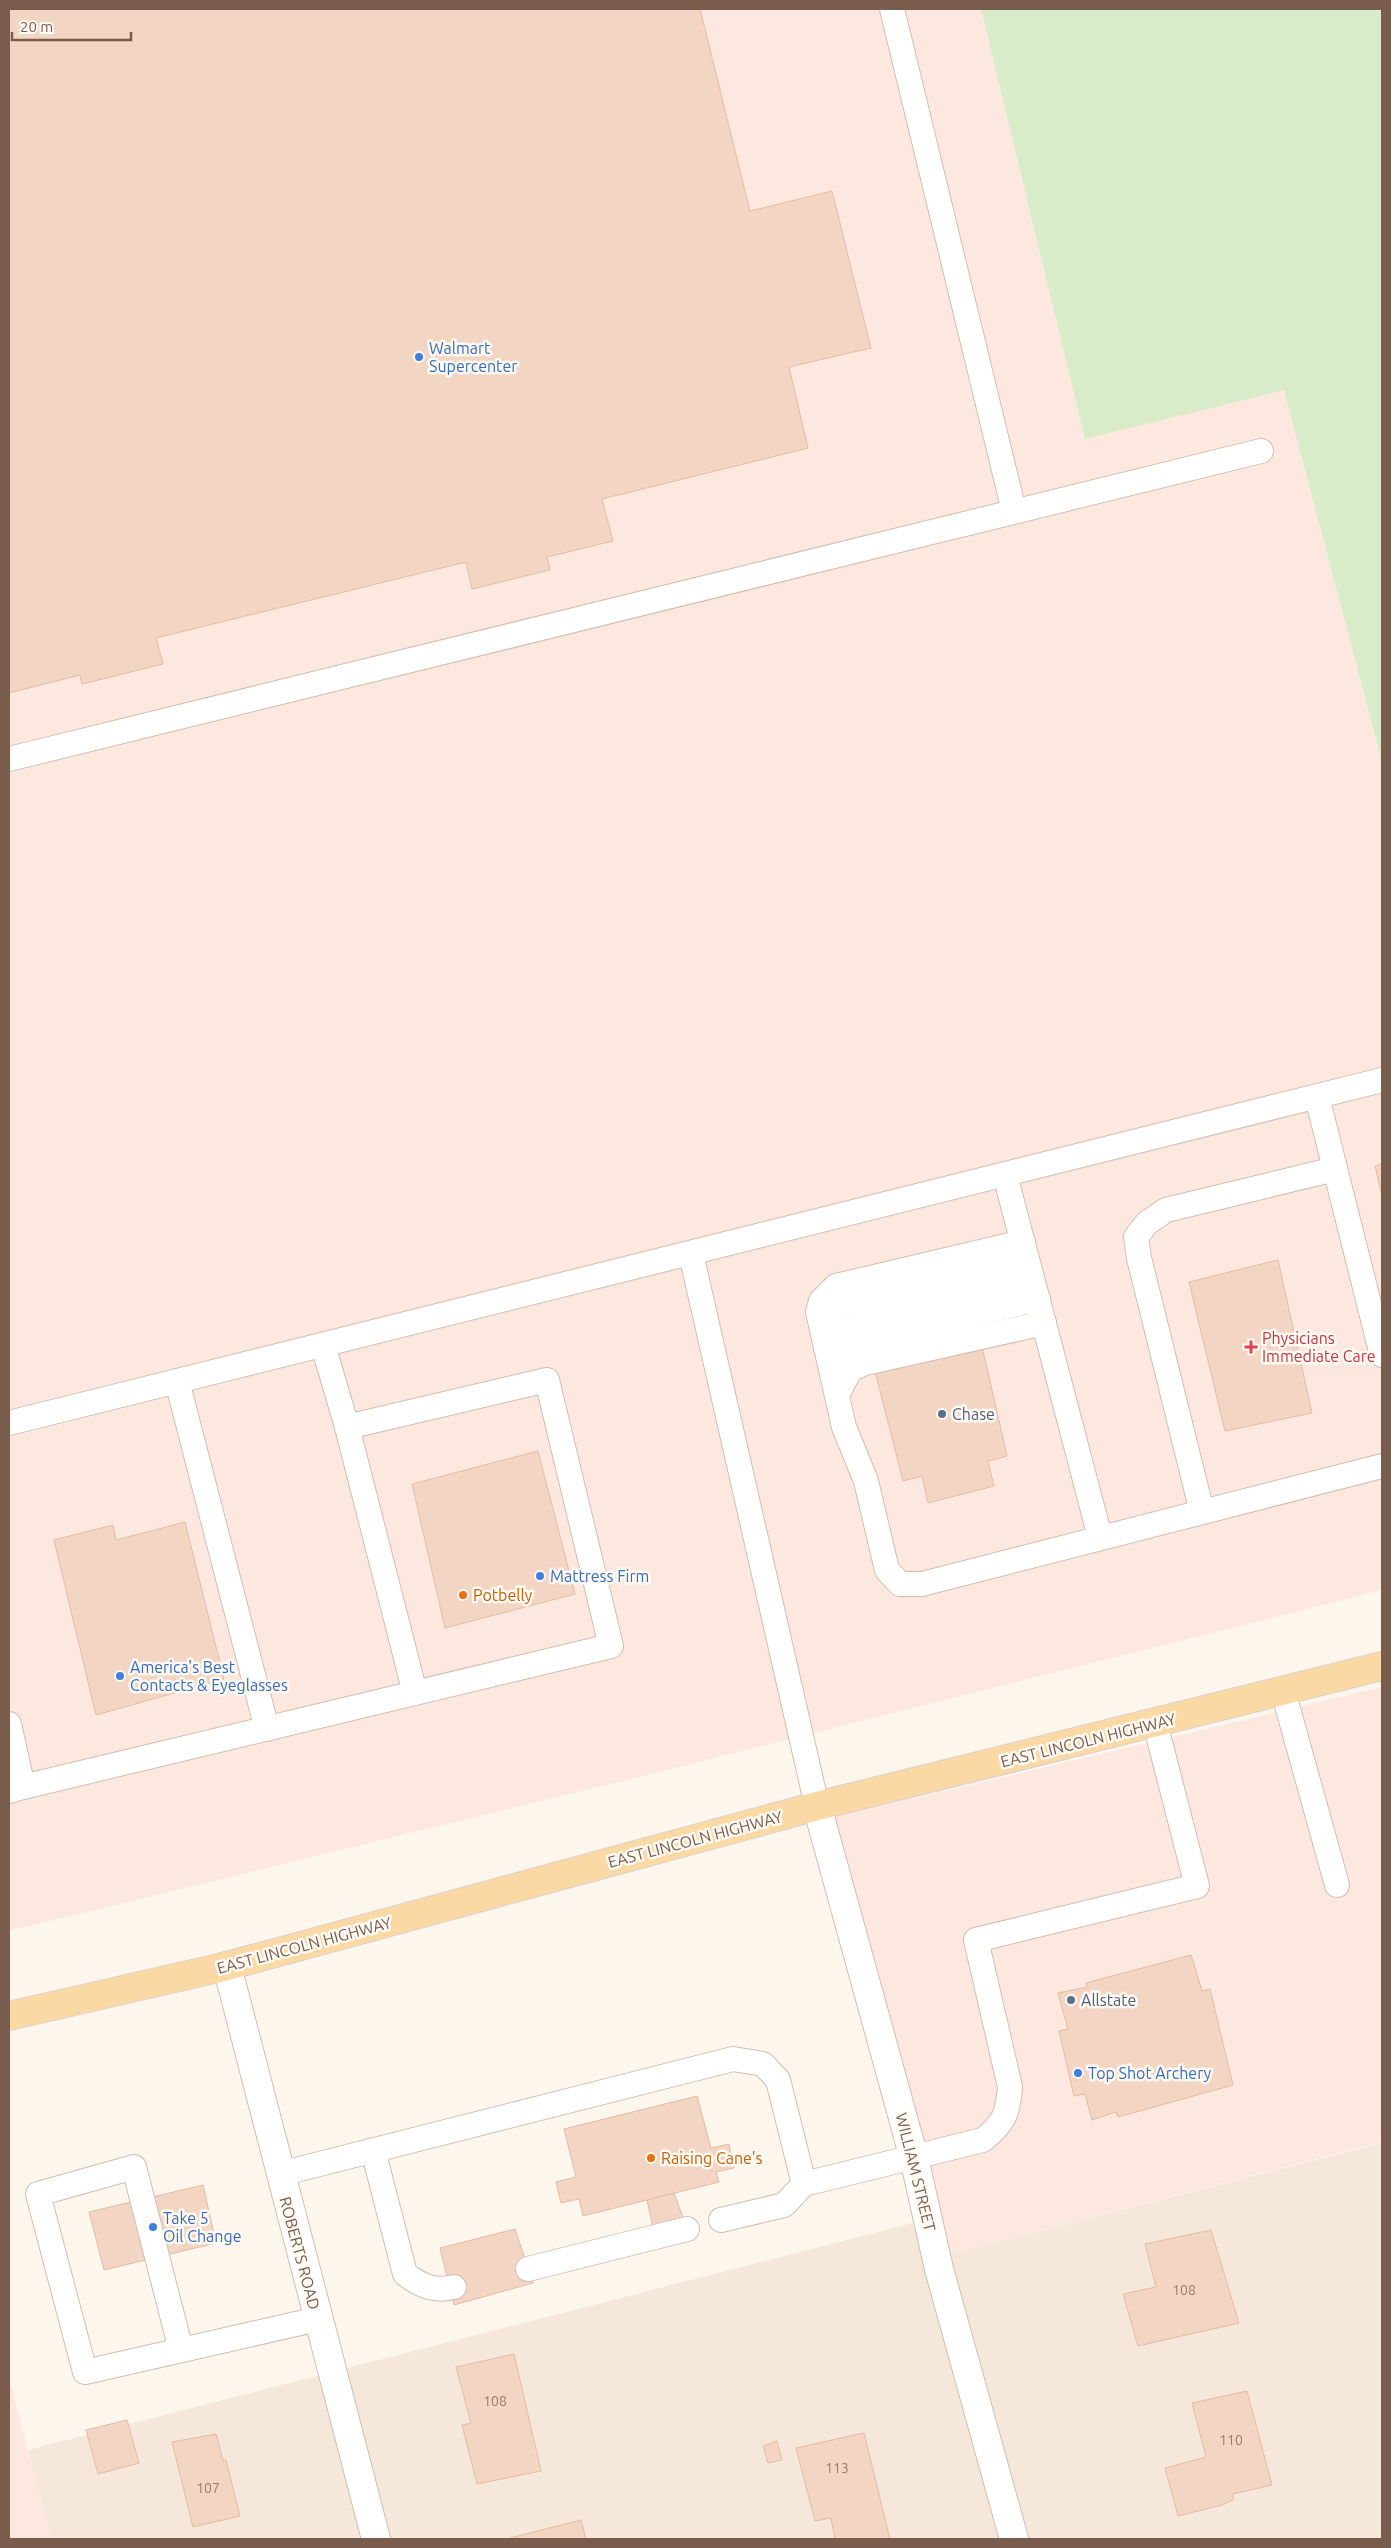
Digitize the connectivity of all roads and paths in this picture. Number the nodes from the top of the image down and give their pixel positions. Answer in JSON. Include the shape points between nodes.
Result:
{"nodes":[{"id":1,"x":892,"y":9,"type":"edge"},
{"id":2,"x":1261,"y":451,"type":"dead end"},
{"id":3,"x":1014,"y":511,"type":"junction"},
{"id":4,"x":9,"y":759,"type":"edge"},
{"id":5,"x":1382,"y":1080,"type":"edge"},
{"id":6,"x":1317,"y":1097,"type":"junction"},
{"id":7,"x":1335,"y":1169,"type":"junction"},
{"id":8,"x":1005,"y":1175,"type":"junction"},
{"id":9,"x":691,"y":1254,"type":"junction"},
{"id":10,"x":1030,"y":1270,"type":"junction"},
{"id":11,"x":1044,"y":1323,"type":"junction"},
{"id":12,"x":824,"y":1339,"type":"junction"},
{"id":13,"x":323,"y":1345,"type":"junction"},
{"id":14,"x":1382,"y":1355,"type":"edge"},
{"id":15,"x":177,"y":1381,"type":"junction"},
{"id":16,"x":834,"y":1385,"type":"junction"},
{"id":17,"x":9,"y":1423,"type":"edge"},
{"id":18,"x":347,"y":1427,"type":"junction"},
{"id":19,"x":1382,"y":1466,"type":"edge"},
{"id":20,"x":1202,"y":1512,"type":"junction"},
{"id":21,"x":1100,"y":1537,"type":"junction"},
{"id":22,"x":1382,"y":1666,"type":"edge"},
{"id":23,"x":1283,"y":1691,"type":"junction"},
{"id":24,"x":415,"y":1694,"type":"junction"},
{"id":25,"x":1155,"y":1723,"type":"junction"},
{"id":26,"x":9,"y":1724,"type":"edge"},
{"id":27,"x":267,"y":1729,"type":"junction"},
{"id":28,"x":16,"y":1789,"type":"edge"},
{"id":29,"x":817,"y":1806,"type":"junction"},
{"id":30,"x":1337,"y":1885,"type":"dead end"},
{"id":31,"x":227,"y":1966,"type":"junction"},
{"id":32,"x":9,"y":2016,"type":"edge"},
{"id":33,"x":373,"y":2150,"type":"junction"},
{"id":34,"x":914,"y":2158,"type":"junction"},
{"id":35,"x":280,"y":2174,"type":"junction"},
{"id":36,"x":804,"y":2184,"type":"junction"},
{"id":37,"x":721,"y":2220,"type":"dead end"},
{"id":38,"x":687,"y":2229,"type":"dead end"},
{"id":39,"x":528,"y":2269,"type":"dead end"},
{"id":40,"x":454,"y":2287,"type":"dead end"},
{"id":41,"x":318,"y":2319,"type":"junction"},
{"id":42,"x":181,"y":2350,"type":"junction"},
{"id":43,"x":376,"y":2539,"type":"edge"},
{"id":44,"x":1014,"y":2539,"type":"edge"}],
"edges":[{"from":1,"to":3,"type":"lane"},
{"from":2,"to":3,"type":"lane"},
{"from":3,"to":4,"type":"lane"},
{"from":5,"to":6,"type":"lane"},
{"from":6,"to":7,"type":"lane"},
{"from":6,"to":8,"type":"lane"},
{"from":7,"to":14,"type":"lane"},
{"from":7,"to":20,"type":"lane","via":[[1166,1210],[1147,1223],[1136,1237],[1138,1258]]},
{"from":8,"to":9,"type":"lane"},
{"from":8,"to":10,"type":"lane"},
{"from":9,"to":13,"type":"lane"},
{"from":9,"to":29,"type":"lane"},
{"from":10,"to":11,"type":"lane"},
{"from":10,"to":12,"type":"lane","via":[[848,1325]]},
{"from":10,"to":12,"type":"lane","via":[[836,1286],[820,1301],[818,1312]]},
{"from":10,"to":16,"type":"lane","via":[[851,1344],[834,1356]]},
{"from":11,"to":16,"type":"lane","via":[[865,1363],[850,1370]]},
{"from":11,"to":21,"type":"lane"},
{"from":12,"to":16,"type":"lane"},
{"from":13,"to":15,"type":"lane"},
{"from":13,"to":18,"type":"lane"},
{"from":15,"to":17,"type":"lane"},
{"from":15,"to":27,"type":"lane"},
{"from":16,"to":21,"type":"lane","via":[[844,1427],[866,1481],[887,1570],[900,1584],[922,1584]]},
{"from":18,"to":24,"type":"lane"},
{"from":18,"to":24,"type":"lane","via":[[546,1380],[610,1646]]},
{"from":19,"to":20,"type":"lane"},
{"from":20,"to":21,"type":"lane"},
{"from":22,"to":23,"type":"main road","name":"EAST LINCOLN HIGHWAY"},
{"from":23,"to":25,"type":"main road","name":"EAST LINCOLN HIGHWAY"},
{"from":23,"to":30,"type":"lane"},
{"from":24,"to":27,"type":"lane"},
{"from":25,"to":29,"type":"main road","name":"EAST LINCOLN HIGHWAY"},
{"from":25,"to":34,"type":"lane","via":[[1197,1886],[976,1940],[1010,2087],[1008,2110],[997,2128],[983,2140]]},
{"from":26,"to":28,"type":"lane"},
{"from":27,"to":28,"type":"lane"},
{"from":29,"to":31,"type":"main road","name":"EAST LINCOLN HIGHWAY"},
{"from":29,"to":34,"type":"street","name":"WILLIAM STREET"},
{"from":31,"to":32,"type":"main road","name":"EAST LINCOLN HIGHWAY"},
{"from":31,"to":35,"type":"street","name":"ROBERTS ROAD"},
{"from":33,"to":35,"type":"lane"},
{"from":33,"to":36,"type":"lane","via":[[733,2059],[763,2064],[778,2080]]},
{"from":33,"to":40,"type":"lane","via":[[405,2274],[422,2286],[443,2290]]},
{"from":34,"to":36,"type":"lane"},
{"from":34,"to":44,"type":"street","name":"WILLIAM STREET","via":[[940,2268]]},
{"from":35,"to":41,"type":"street","name":"ROBERTS ROAD"},
{"from":36,"to":37,"type":"lane","via":[[784,2205]]},
{"from":38,"to":39,"type":"lane"},
{"from":41,"to":42,"type":"lane"},
{"from":41,"to":43,"type":"street","name":"ROBERTS ROAD"},
{"from":42,"to":42,"type":"lane","via":[[134,2167],[38,2194],[85,2372]]}]}
